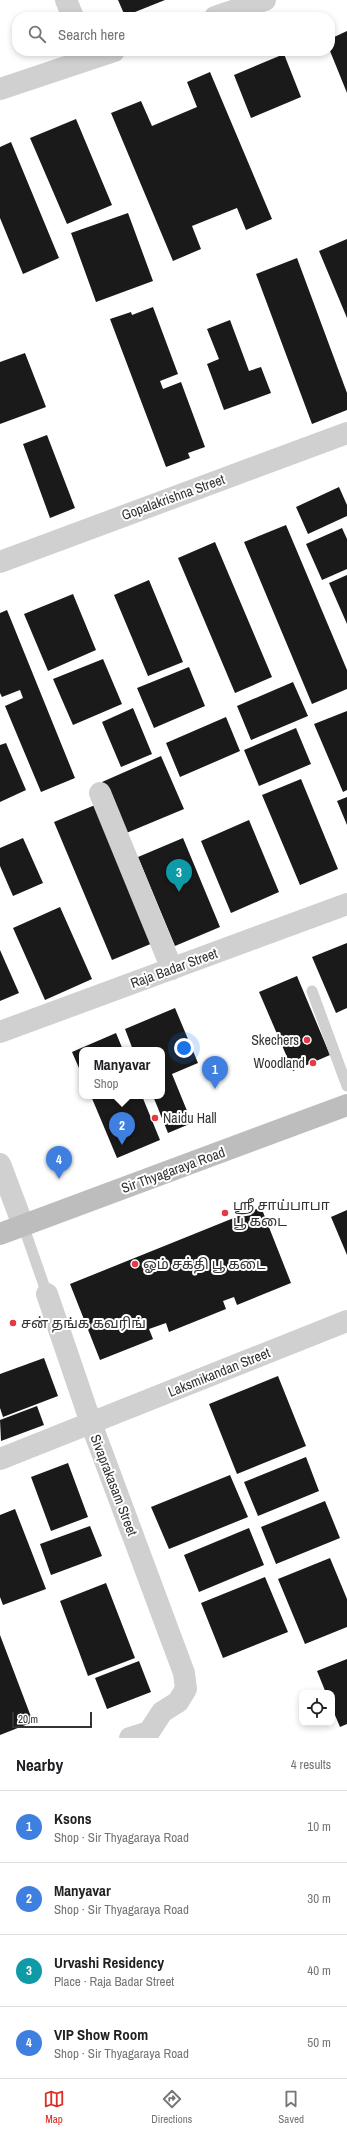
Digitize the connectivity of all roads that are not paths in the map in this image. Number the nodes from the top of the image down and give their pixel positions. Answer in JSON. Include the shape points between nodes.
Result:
{"nodes":[{"id":1,"x":66,"y":0,"type":"edge"},
{"id":2,"x":265,"y":0,"type":"edge"},
{"id":3,"x":71,"y":12,"type":"edge"},
{"id":4,"x":230,"y":12,"type":"edge"},
{"id":5,"x":87,"y":56,"type":"edge"},
{"id":6,"x":0,"y":89,"type":"edge"},
{"id":7,"x":347,"y":433,"type":"edge"},
{"id":8,"x":0,"y":562,"type":"edge"},
{"id":9,"x":100,"y":793,"type":"dead end"},
{"id":10,"x":347,"y":904,"type":"edge"},
{"id":11,"x":172,"y":969,"type":"junction"},
{"id":12,"x":312,"y":991,"type":"dead end"},
{"id":13,"x":0,"y":1032,"type":"edge"},
{"id":14,"x":347,"y":1086,"type":"edge"},
{"id":15,"x":347,"y":1105,"type":"edge"},
{"id":16,"x":0,"y":1164,"type":"edge"},
{"id":17,"x":23,"y":1225,"type":"junction"},
{"id":18,"x":0,"y":1234,"type":"edge"},
{"id":19,"x":47,"y":1294,"type":"joint"},
{"id":20,"x":347,"y":1321,"type":"edge"},
{"id":21,"x":91,"y":1423,"type":"junction"},
{"id":22,"x":0,"y":1459,"type":"edge"},
{"id":23,"x":143,"y":1736,"type":"edge"}],
"edges":[{"from":1,"to":3,"type":"street"},
{"from":2,"to":4,"type":"street"},
{"from":5,"to":6,"type":"street"},
{"from":7,"to":8,"type":"street","name":"Gopalakrishna Street"},
{"from":9,"to":11,"type":"street"},
{"from":10,"to":11,"type":"street","name":"Raja Badar Street"},
{"from":11,"to":13,"type":"street","name":"Raja Badar Street"},
{"from":12,"to":14,"type":"lane"},
{"from":15,"to":17,"type":"main road","name":"Sir Thyagaraya Road"},
{"from":16,"to":17,"type":"street"},
{"from":17,"to":18,"type":"main road","name":"Sir Thyagaraya Road"},
{"from":17,"to":19,"type":"lane","name":"Sivaprakasam Street"},
{"from":19,"to":21,"type":"street","name":"Sivaprakasam Street"},
{"from":20,"to":21,"type":"street","name":"Laksmikandan Street"},
{"from":21,"to":22,"type":"street","name":"Laksmikandan Street"},
{"from":21,"to":23,"type":"street","name":"Sivaprakasam Street","via":[[184,1673],[186,1689],[178,1702],[162,1712]]}]}
